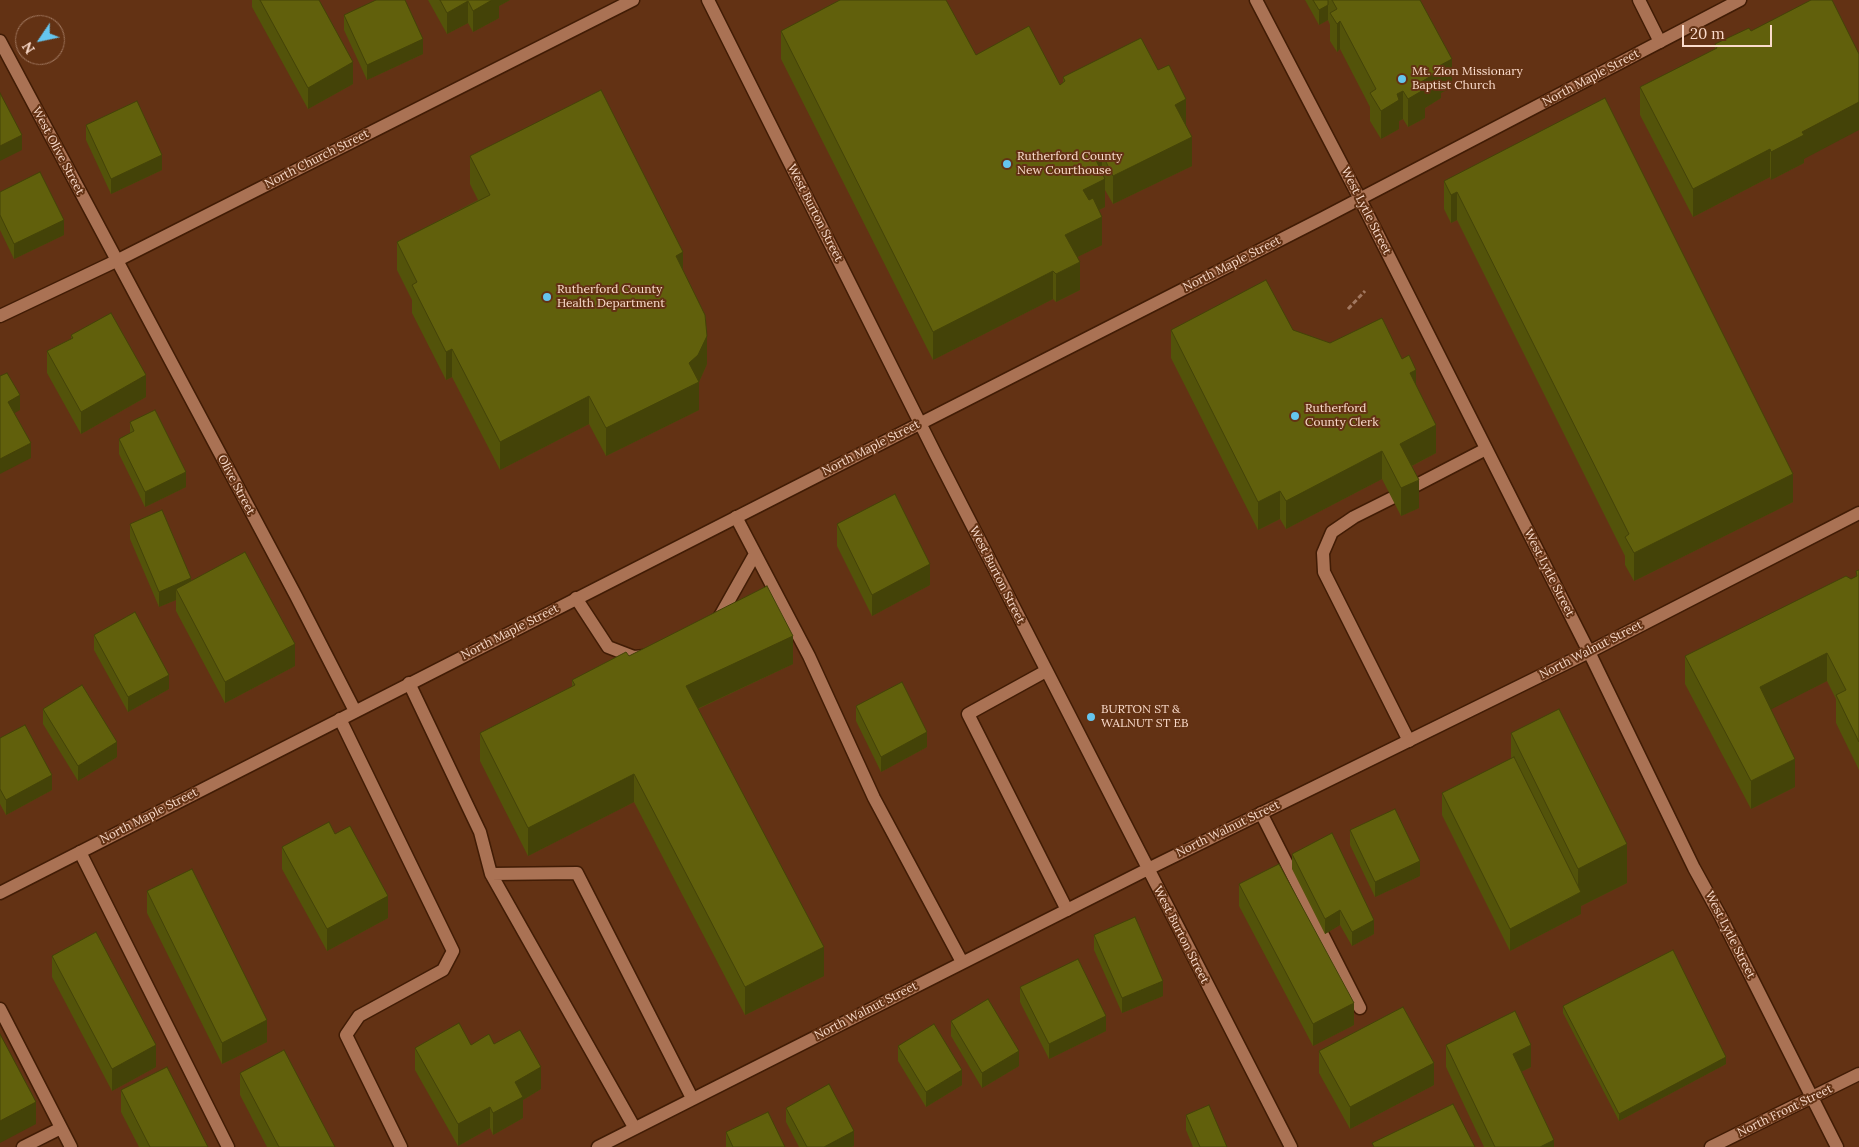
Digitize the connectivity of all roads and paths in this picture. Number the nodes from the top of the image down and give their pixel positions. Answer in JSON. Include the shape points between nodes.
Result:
{"nodes":[{"id":1,"x":633,"y":0,"type":"edge"},
{"id":2,"x":708,"y":0,"type":"edge"},
{"id":3,"x":1256,"y":0,"type":"edge"},
{"id":4,"x":1638,"y":0,"type":"edge"},
{"id":5,"x":1740,"y":0,"type":"edge"},
{"id":6,"x":0,"y":41,"type":"edge"},
{"id":7,"x":1660,"y":42,"type":"junction"},
{"id":8,"x":1360,"y":199,"type":"junction"},
{"id":9,"x":116,"y":260,"type":"junction"},
{"id":10,"x":1366,"y":291,"type":"dead end"},
{"id":11,"x":1348,"y":309,"type":"dead end"},
{"id":12,"x":0,"y":316,"type":"edge"},
{"id":13,"x":920,"y":423,"type":"junction"},
{"id":14,"x":1486,"y":449,"type":"junction"},
{"id":15,"x":1409,"y":489,"type":"edge"},
{"id":16,"x":1392,"y":498,"type":"edge"},
{"id":17,"x":1859,"y":512,"type":"edge"},
{"id":18,"x":736,"y":517,"type":"junction"},
{"id":19,"x":755,"y":554,"type":"junction"},
{"id":20,"x":576,"y":598,"type":"junction"},
{"id":21,"x":704,"y":628,"type":"edge"},
{"id":22,"x":659,"y":652,"type":"edge"},
{"id":23,"x":1589,"y":652,"type":"junction"},
{"id":24,"x":1046,"y":671,"type":"junction"},
{"id":25,"x":409,"y":683,"type":"junction"},
{"id":26,"x":355,"y":711,"type":"junction"},
{"id":27,"x":340,"y":718,"type":"junction"},
{"id":28,"x":1409,"y":741,"type":"junction"},
{"id":29,"x":1261,"y":813,"type":"junction"},
{"id":30,"x":80,"y":852,"type":"junction"},
{"id":31,"x":1148,"y":869,"type":"junction"},
{"id":32,"x":491,"y":874,"type":"junction"},
{"id":33,"x":0,"y":893,"type":"edge"},
{"id":34,"x":1067,"y":910,"type":"junction"},
{"id":35,"x":962,"y":962,"type":"junction"},
{"id":36,"x":1360,"y":1008,"type":"dead end"},
{"id":37,"x":0,"y":1009,"type":"edge"},
{"id":38,"x":1859,"y":1074,"type":"edge"},
{"id":39,"x":1812,"y":1097,"type":"junction"},
{"id":40,"x":692,"y":1098,"type":"junction"},
{"id":41,"x":61,"y":1128,"type":"junction"},
{"id":42,"x":634,"y":1128,"type":"junction"},
{"id":43,"x":23,"y":1147,"type":"edge"},
{"id":44,"x":71,"y":1147,"type":"edge"},
{"id":45,"x":228,"y":1147,"type":"edge"},
{"id":46,"x":401,"y":1147,"type":"edge"},
{"id":47,"x":598,"y":1147,"type":"edge"},
{"id":48,"x":1291,"y":1147,"type":"edge"},
{"id":49,"x":1711,"y":1147,"type":"edge"},
{"id":50,"x":1838,"y":1147,"type":"edge"}],
"edges":[{"from":1,"to":9,"type":"street","name":"North Church Street"},
{"from":2,"to":13,"type":"street","name":"West Burton Street"},
{"from":3,"to":8,"type":"street","name":"West Lytle Street"},
{"from":4,"to":7,"type":"street"},
{"from":5,"to":7,"type":"street","name":"North Maple Street"},
{"from":6,"to":9,"type":"street","name":"West Olive Street"},
{"from":7,"to":8,"type":"street","name":"North Maple Street"},
{"from":8,"to":13,"type":"street","name":"North Maple Street"},
{"from":8,"to":14,"type":"street","name":"West Lytle Street"},
{"from":9,"to":12,"type":"street","name":"North Church Street"},
{"from":9,"to":26,"type":"street","name":"Olive Street"},
{"from":10,"to":11,"type":"path"},
{"from":13,"to":18,"type":"street","name":"North Maple Street"},
{"from":13,"to":24,"type":"street","name":"West Burton Street"},
{"from":14,"to":15,"type":"street"},
{"from":14,"to":23,"type":"street","name":"West Lytle Street"},
{"from":16,"to":28,"type":"street","via":[[1332,532],[1323,553],[1324,572]]},
{"from":17,"to":23,"type":"street","name":"North Walnut Street"},
{"from":18,"to":19,"type":"street"},
{"from":18,"to":20,"type":"street","name":"North Maple Street"},
{"from":19,"to":21,"type":"street","via":[[719,618]]},
{"from":19,"to":35,"type":"street","via":[[809,656],[874,798]]},
{"from":20,"to":22,"type":"street","via":[[608,647],[634,657]]},
{"from":20,"to":25,"type":"street","name":"North Maple Street"},
{"from":23,"to":28,"type":"street","name":"North Walnut Street"},
{"from":23,"to":39,"type":"street","name":"West Lytle Street","via":[[1694,868]]},
{"from":24,"to":31,"type":"street","name":"West Burton Street"},
{"from":24,"to":34,"type":"street","via":[[968,714]]},
{"from":25,"to":26,"type":"street","name":"North Maple Street"},
{"from":25,"to":32,"type":"street","via":[[480,832]]},
{"from":26,"to":27,"type":"street","name":"North Maple Street"},
{"from":27,"to":30,"type":"street","name":"North Maple Street"},
{"from":27,"to":46,"type":"street","via":[[453,951],[443,970],[359,1016],[346,1035]]},
{"from":28,"to":29,"type":"street","name":"North Walnut Street"},
{"from":29,"to":31,"type":"street","name":"North Walnut Street"},
{"from":29,"to":36,"type":"street"},
{"from":30,"to":33,"type":"street","name":"North Maple Street"},
{"from":30,"to":45,"type":"street"},
{"from":31,"to":34,"type":"street","name":"North Walnut Street"},
{"from":31,"to":48,"type":"street","name":"West Burton Street"},
{"from":32,"to":40,"type":"street","via":[[577,873]]},
{"from":32,"to":42,"type":"street"},
{"from":34,"to":35,"type":"street","name":"North Walnut Street"},
{"from":35,"to":40,"type":"street","name":"North Walnut Street"},
{"from":37,"to":41,"type":"street"},
{"from":38,"to":39,"type":"street","name":"North Front Street"},
{"from":39,"to":49,"type":"street","name":"North Front Street"},
{"from":39,"to":50,"type":"street","name":"West Lytle Street"},
{"from":40,"to":42,"type":"street","name":"North Walnut Street"},
{"from":41,"to":43,"type":"street"},
{"from":41,"to":44,"type":"street"},
{"from":42,"to":47,"type":"street","name":"North Walnut Street"}]}
